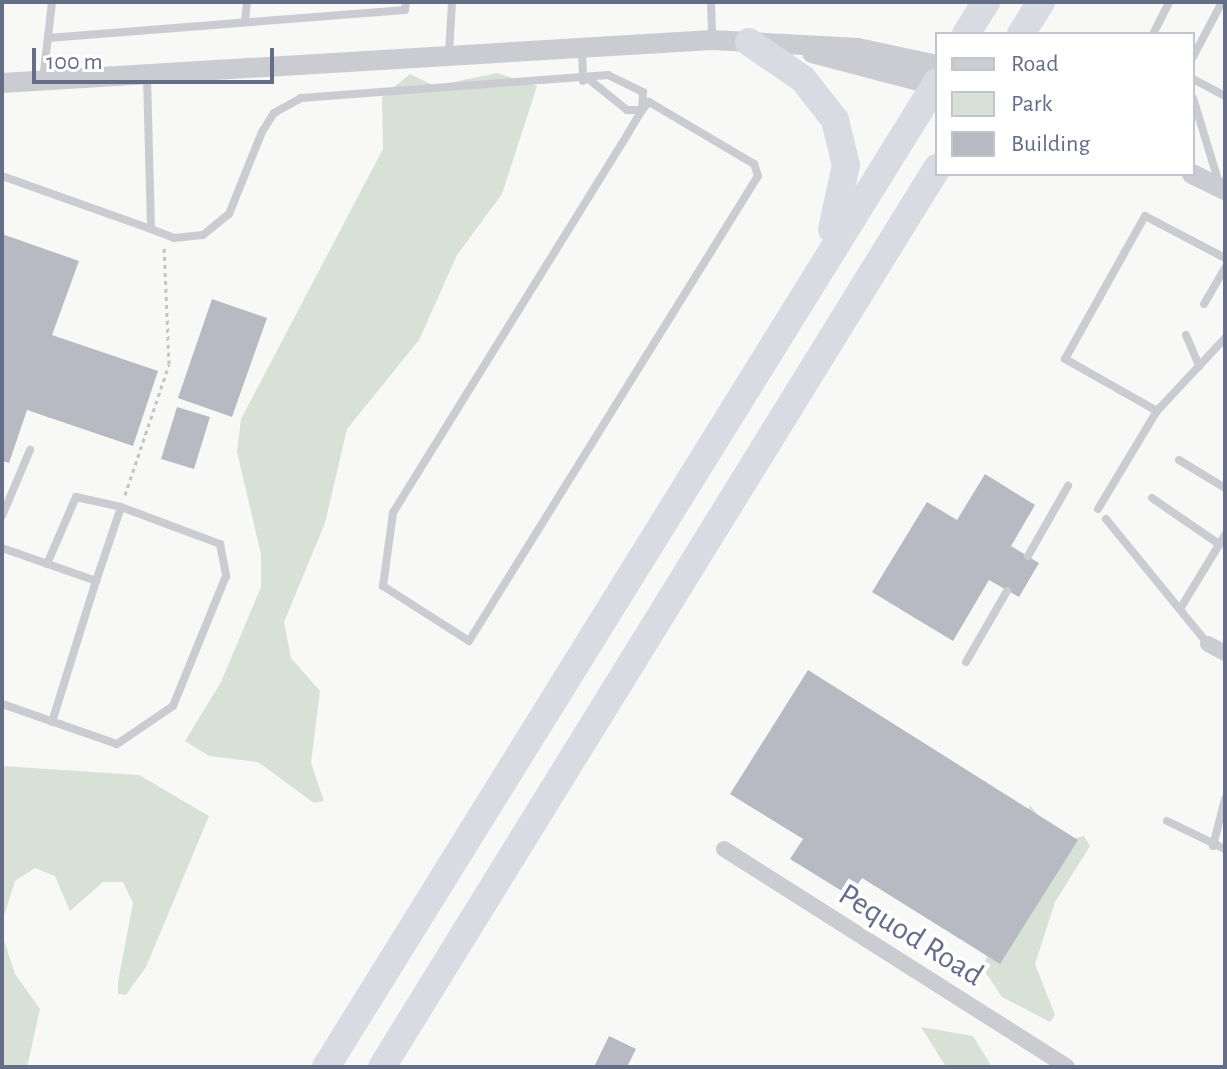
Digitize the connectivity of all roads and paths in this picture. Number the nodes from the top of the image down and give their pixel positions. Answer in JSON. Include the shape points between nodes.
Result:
{"nodes":[{"id":1,"x":52,"y":2,"type":"edge"},
{"id":2,"x":247,"y":2,"type":"edge"},
{"id":3,"x":406,"y":2,"type":"edge"},
{"id":4,"x":452,"y":2,"type":"edge"},
{"id":5,"x":711,"y":2,"type":"edge"},
{"id":6,"x":986,"y":2,"type":"edge"},
{"id":7,"x":1041,"y":2,"type":"edge"},
{"id":8,"x":1169,"y":2,"type":"edge"},
{"id":9,"x":1222,"y":2,"type":"edge"},
{"id":10,"x":245,"y":21,"type":"junction"},
{"id":11,"x":967,"y":32,"type":"edge"},
{"id":12,"x":1022,"y":32,"type":"edge"},
{"id":13,"x":1154,"y":32,"type":"edge"},
{"id":14,"x":48,"y":38,"type":"junction"},
{"id":15,"x":712,"y":40,"type":"junction"},
{"id":16,"x":749,"y":42,"type":"junction"},
{"id":17,"x":582,"y":46,"type":"junction"},
{"id":18,"x":1195,"y":53,"type":"edge"},
{"id":19,"x":449,"y":55,"type":"junction"},
{"id":20,"x":147,"y":74,"type":"junction"},
{"id":21,"x":935,"y":79,"type":"edge"},
{"id":22,"x":43,"y":80,"type":"junction"},
{"id":23,"x":1195,"y":80,"type":"edge"},
{"id":24,"x":587,"y":81,"type":"junction"},
{"id":25,"x":935,"y":81,"type":"edge"},
{"id":26,"x":2,"y":83,"type":"edge"},
{"id":27,"x":1225,"y":96,"type":"edge"},
{"id":28,"x":1195,"y":104,"type":"edge"},
{"id":29,"x":642,"y":110,"type":"junction"},
{"id":30,"x":935,"y":171,"type":"edge"},
{"id":31,"x":2,"y":176,"type":"edge"},
{"id":32,"x":949,"y":176,"type":"edge"},
{"id":33,"x":1195,"y":176,"type":"edge"},
{"id":34,"x":1222,"y":189,"type":"edge"},
{"id":35,"x":151,"y":229,"type":"junction"},
{"id":36,"x":167,"y":236,"type":"junction"},
{"id":37,"x":1225,"y":258,"type":"edge"},
{"id":38,"x":1225,"y":268,"type":"edge"},
{"id":39,"x":818,"y":272,"type":"junction"},
{"id":40,"x":1204,"y":304,"type":"dead end"},
{"id":41,"x":852,"y":306,"type":"junction"},
{"id":42,"x":1186,"y":335,"type":"dead end"},
{"id":43,"x":1225,"y":338,"type":"edge"},
{"id":44,"x":1199,"y":366,"type":"junction"},
{"id":45,"x":1157,"y":411,"type":"junction"},
{"id":46,"x":30,"y":450,"type":"dead end"},
{"id":47,"x":1179,"y":460,"type":"dead end"},
{"id":48,"x":1068,"y":486,"type":"dead end"},
{"id":49,"x":1225,"y":488,"type":"edge"},
{"id":50,"x":1152,"y":498,"type":"dead end"},
{"id":51,"x":121,"y":507,"type":"junction"},
{"id":52,"x":1098,"y":509,"type":"dead end"},
{"id":53,"x":2,"y":516,"type":"edge"},
{"id":54,"x":1106,"y":519,"type":"dead end"},
{"id":55,"x":1225,"y":535,"type":"edge"},
{"id":56,"x":1219,"y":544,"type":"junction"},
{"id":57,"x":2,"y":548,"type":"edge"},
{"id":58,"x":1028,"y":556,"type":"dead end"},
{"id":59,"x":47,"y":564,"type":"junction"},
{"id":60,"x":96,"y":581,"type":"junction"},
{"id":61,"x":1007,"y":591,"type":"dead end"},
{"id":62,"x":1180,"y":609,"type":"junction"},
{"id":63,"x":1208,"y":644,"type":"joint"},
{"id":64,"x":1225,"y":653,"type":"edge"},
{"id":65,"x":966,"y":662,"type":"dead end"},
{"id":66,"x":2,"y":704,"type":"edge"},
{"id":67,"x":52,"y":722,"type":"junction"},
{"id":68,"x":1225,"y":799,"type":"edge"},
{"id":69,"x":1167,"y":821,"type":"dead end"},
{"id":70,"x":1213,"y":846,"type":"junction"},
{"id":71,"x":724,"y":849,"type":"dead end"},
{"id":72,"x":1225,"y":849,"type":"edge"},
{"id":73,"x":326,"y":1067,"type":"edge"},
{"id":74,"x":382,"y":1067,"type":"edge"},
{"id":75,"x":1067,"y":1067,"type":"edge"}],
"edges":[{"from":1,"to":14,"type":"lane"},
{"from":2,"to":10,"type":"lane"},
{"from":3,"to":10,"type":"lane","via":[[405,10]]},
{"from":4,"to":19,"type":"lane"},
{"from":5,"to":15,"type":"lane"},
{"from":6,"to":11,"type":"highway"},
{"from":7,"to":12,"type":"highway"},
{"from":8,"to":13,"type":"lane"},
{"from":9,"to":18,"type":"lane"},
{"from":10,"to":14,"type":"lane"},
{"from":14,"to":22,"type":"lane"},
{"from":15,"to":16,"type":"street"},
{"from":15,"to":17,"type":"street"},
{"from":16,"to":21,"type":"street","via":[[793,46]]},
{"from":16,"to":39,"type":"highway","via":[[815,91],[841,137],[844,193]]},
{"from":17,"to":19,"type":"street"},
{"from":17,"to":24,"type":"lane"},
{"from":19,"to":20,"type":"street"},
{"from":20,"to":22,"type":"street"},
{"from":20,"to":35,"type":"lane"},
{"from":22,"to":26,"type":"street"},
{"from":23,"to":27,"type":"lane"},
{"from":24,"to":29,"type":"lane","via":[[627,110]]},
{"from":24,"to":29,"type":"lane","via":[[608,75],[643,92]]},
{"from":24,"to":36,"type":"lane","via":[[301,98],[274,113],[262,132],[229,214],[203,235]]},
{"from":25,"to":39,"type":"highway"},
{"from":28,"to":34,"type":"lane"},
{"from":29,"to":29,"type":"lane","via":[[393,513],[383,586],[469,641],[758,176],[754,164],[649,102]]},
{"from":30,"to":41,"type":"highway"},
{"from":31,"to":35,"type":"lane"},
{"from":32,"to":41,"type":"highway"},
{"from":33,"to":34,"type":"street"},
{"from":35,"to":36,"type":"lane"},
{"from":36,"to":51,"type":"path","via":[[159,262],[169,364]]},
{"from":37,"to":45,"type":"lane","via":[[1145,216],[1065,359]]},
{"from":38,"to":40,"type":"lane"},
{"from":39,"to":73,"type":"highway"},
{"from":41,"to":74,"type":"highway"},
{"from":42,"to":44,"type":"lane"},
{"from":43,"to":44,"type":"lane"},
{"from":44,"to":45,"type":"lane"},
{"from":45,"to":52,"type":"lane"},
{"from":46,"to":53,"type":"lane"},
{"from":47,"to":49,"type":"lane"},
{"from":48,"to":58,"type":"lane"},
{"from":50,"to":56,"type":"lane"},
{"from":51,"to":59,"type":"lane","via":[[76,497]]},
{"from":51,"to":60,"type":"lane"},
{"from":51,"to":67,"type":"lane","via":[[220,544],[226,576],[173,706],[117,744]]},
{"from":54,"to":62,"type":"lane"},
{"from":55,"to":56,"type":"lane"},
{"from":56,"to":62,"type":"lane"},
{"from":57,"to":59,"type":"lane"},
{"from":59,"to":60,"type":"lane"},
{"from":60,"to":67,"type":"lane"},
{"from":61,"to":65,"type":"lane"},
{"from":62,"to":63,"type":"lane"},
{"from":63,"to":64,"type":"street"},
{"from":66,"to":67,"type":"lane"},
{"from":68,"to":70,"type":"lane"},
{"from":69,"to":70,"type":"lane"},
{"from":70,"to":72,"type":"lane"},
{"from":71,"to":75,"type":"street","name":"Pequod Road"}]}
